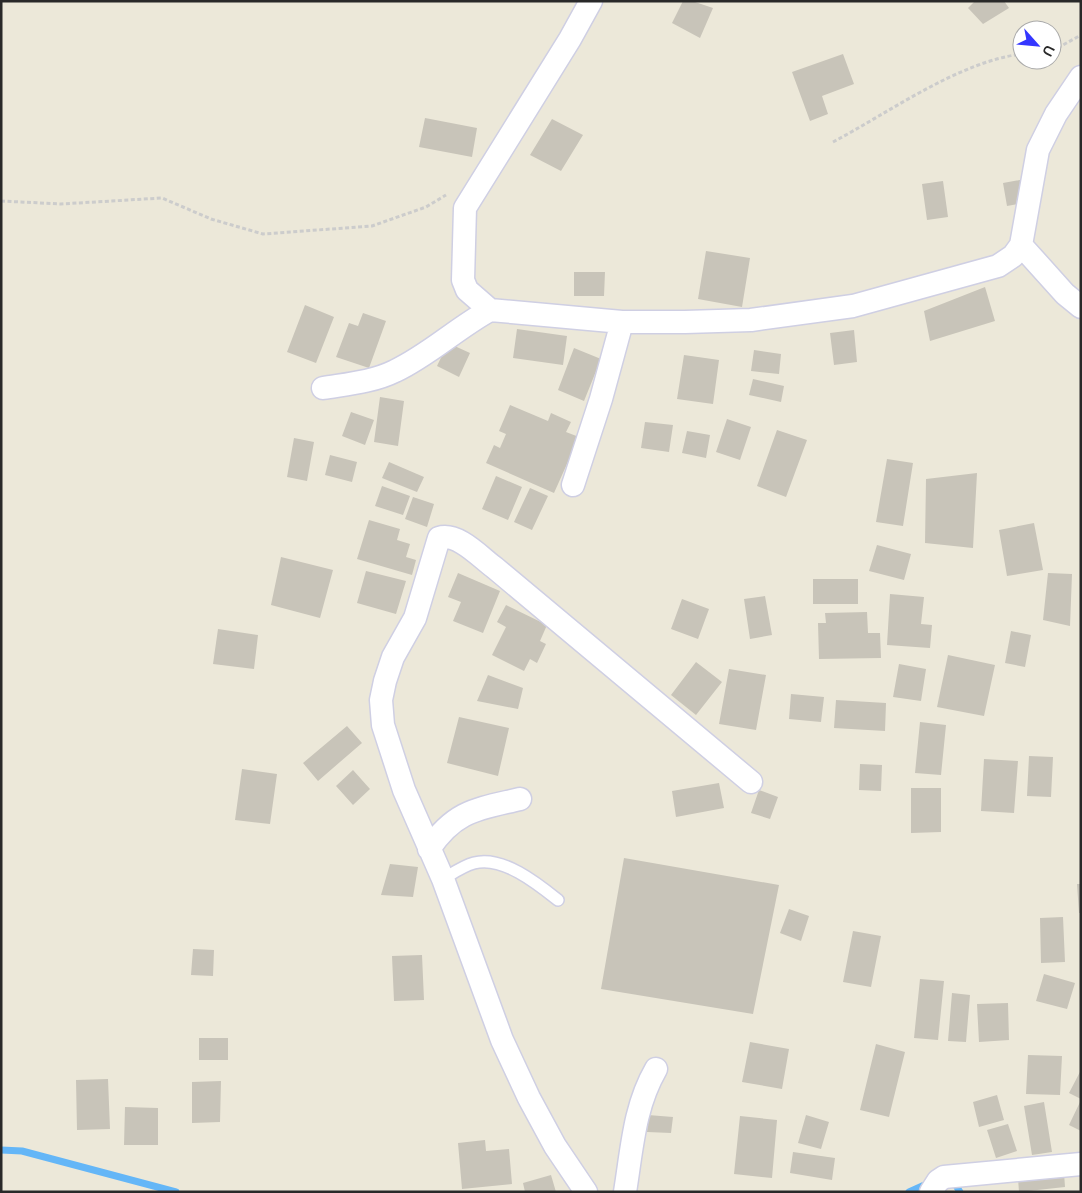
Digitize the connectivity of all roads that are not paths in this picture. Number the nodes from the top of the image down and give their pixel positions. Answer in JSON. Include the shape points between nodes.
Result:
{"nodes":[{"id":1,"x":591,"y":1,"type":"edge"},
{"id":2,"x":1081,"y":77,"type":"edge"},
{"id":3,"x":1021,"y":245,"type":"junction"},
{"id":4,"x":1081,"y":307,"type":"edge"},
{"id":5,"x":490,"y":310,"type":"junction"},
{"id":6,"x":622,"y":322,"type":"junction"},
{"id":7,"x":323,"y":388,"type":"dead end"},
{"id":8,"x":573,"y":485,"type":"dead end"},
{"id":9,"x":751,"y":782,"type":"dead end"},
{"id":10,"x":520,"y":799,"type":"dead end"},
{"id":11,"x":429,"y":848,"type":"junction"},
{"id":12,"x":443,"y":880,"type":"junction"},
{"id":13,"x":558,"y":900,"type":"dead end"},
{"id":14,"x":656,"y":1069,"type":"dead end"},
{"id":15,"x":1081,"y":1164,"type":"edge"},
{"id":16,"x":938,"y":1185,"type":"edge"},
{"id":17,"x":586,"y":1192,"type":"edge"},
{"id":18,"x":625,"y":1192,"type":"edge"}],
"edges":[{"from":1,"to":5,"type":"street","via":[[570,39],[457,200],[462,280],[467,290]]},
{"from":2,"to":3,"type":"street","via":[[1056,114],[1038,150]]},
{"from":3,"to":4,"type":"street"},
{"from":3,"to":6,"type":"street","via":[[1013,256],[998,266],[853,306],[751,320]]},
{"from":5,"to":6,"type":"street"},
{"from":5,"to":7,"type":"street","via":[[394,372]]},
{"from":6,"to":8,"type":"street"},
{"from":9,"to":11,"type":"street","via":[[496,568],[454,538],[445,536],[439,538],[415,618],[393,657],[381,700],[383,725],[404,790]]},
{"from":10,"to":11,"type":"street","via":[[470,811],[450,822]]},
{"from":11,"to":12,"type":"street"},
{"from":12,"to":13,"type":"lane","via":[[458,869],[477,862],[494,864],[530,878]]},
{"from":12,"to":17,"type":"street","via":[[502,1040],[555,1146]]},
{"from":14,"to":18,"type":"street","via":[[646,1086],[636,1120]]},
{"from":15,"to":16,"type":"street"}]}
